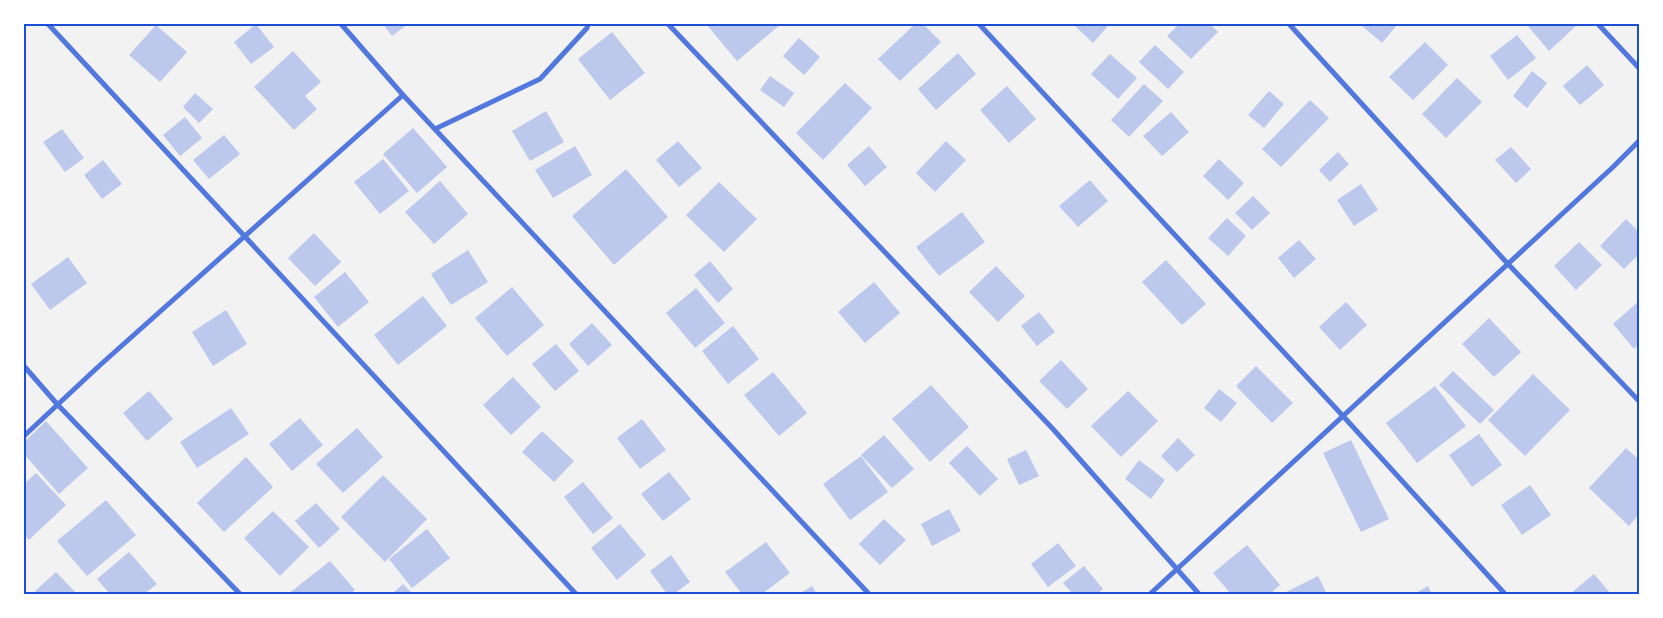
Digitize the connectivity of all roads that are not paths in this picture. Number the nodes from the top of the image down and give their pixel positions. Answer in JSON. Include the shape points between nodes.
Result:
{"nodes":[{"id":1,"x":48,"y":24,"type":"edge"},
{"id":2,"x":341,"y":24,"type":"edge"},
{"id":3,"x":588,"y":24,"type":"edge"},
{"id":4,"x":668,"y":24,"type":"edge"},
{"id":5,"x":979,"y":24,"type":"edge"},
{"id":6,"x":1290,"y":24,"type":"edge"},
{"id":7,"x":1598,"y":24,"type":"edge"},
{"id":8,"x":1639,"y":68,"type":"edge"},
{"id":9,"x":403,"y":95,"type":"junction"},
{"id":10,"x":435,"y":129,"type":"junction"},
{"id":11,"x":1639,"y":141,"type":"edge"},
{"id":12,"x":245,"y":236,"type":"junction"},
{"id":13,"x":1508,"y":264,"type":"junction"},
{"id":14,"x":24,"y":366,"type":"edge"},
{"id":15,"x":1639,"y":401,"type":"edge"},
{"id":16,"x":57,"y":404,"type":"junction"},
{"id":17,"x":1343,"y":416,"type":"junction"},
{"id":18,"x":24,"y":436,"type":"edge"},
{"id":19,"x":1176,"y":570,"type":"junction"},
{"id":20,"x":240,"y":594,"type":"edge"},
{"id":21,"x":576,"y":594,"type":"edge"},
{"id":22,"x":869,"y":594,"type":"edge"},
{"id":23,"x":1150,"y":594,"type":"edge"},
{"id":24,"x":1199,"y":594,"type":"edge"},
{"id":25,"x":1505,"y":594,"type":"edge"}],
"edges":[{"from":1,"to":12,"type":"street"},
{"from":2,"to":9,"type":"street"},
{"from":3,"to":10,"type":"street","via":[[540,79]]},
{"from":4,"to":19,"type":"street","via":[[1053,429]]},
{"from":5,"to":17,"type":"street"},
{"from":6,"to":13,"type":"street"},
{"from":7,"to":8,"type":"street"},
{"from":9,"to":10,"type":"street"},
{"from":9,"to":12,"type":"street"},
{"from":10,"to":22,"type":"street"},
{"from":11,"to":13,"type":"street"},
{"from":12,"to":16,"type":"street"},
{"from":12,"to":21,"type":"street"},
{"from":13,"to":15,"type":"street"},
{"from":13,"to":17,"type":"street"},
{"from":14,"to":16,"type":"street"},
{"from":16,"to":18,"type":"street"},
{"from":16,"to":20,"type":"street"},
{"from":17,"to":19,"type":"street"},
{"from":17,"to":25,"type":"street"},
{"from":19,"to":23,"type":"street"},
{"from":19,"to":24,"type":"street"}]}
